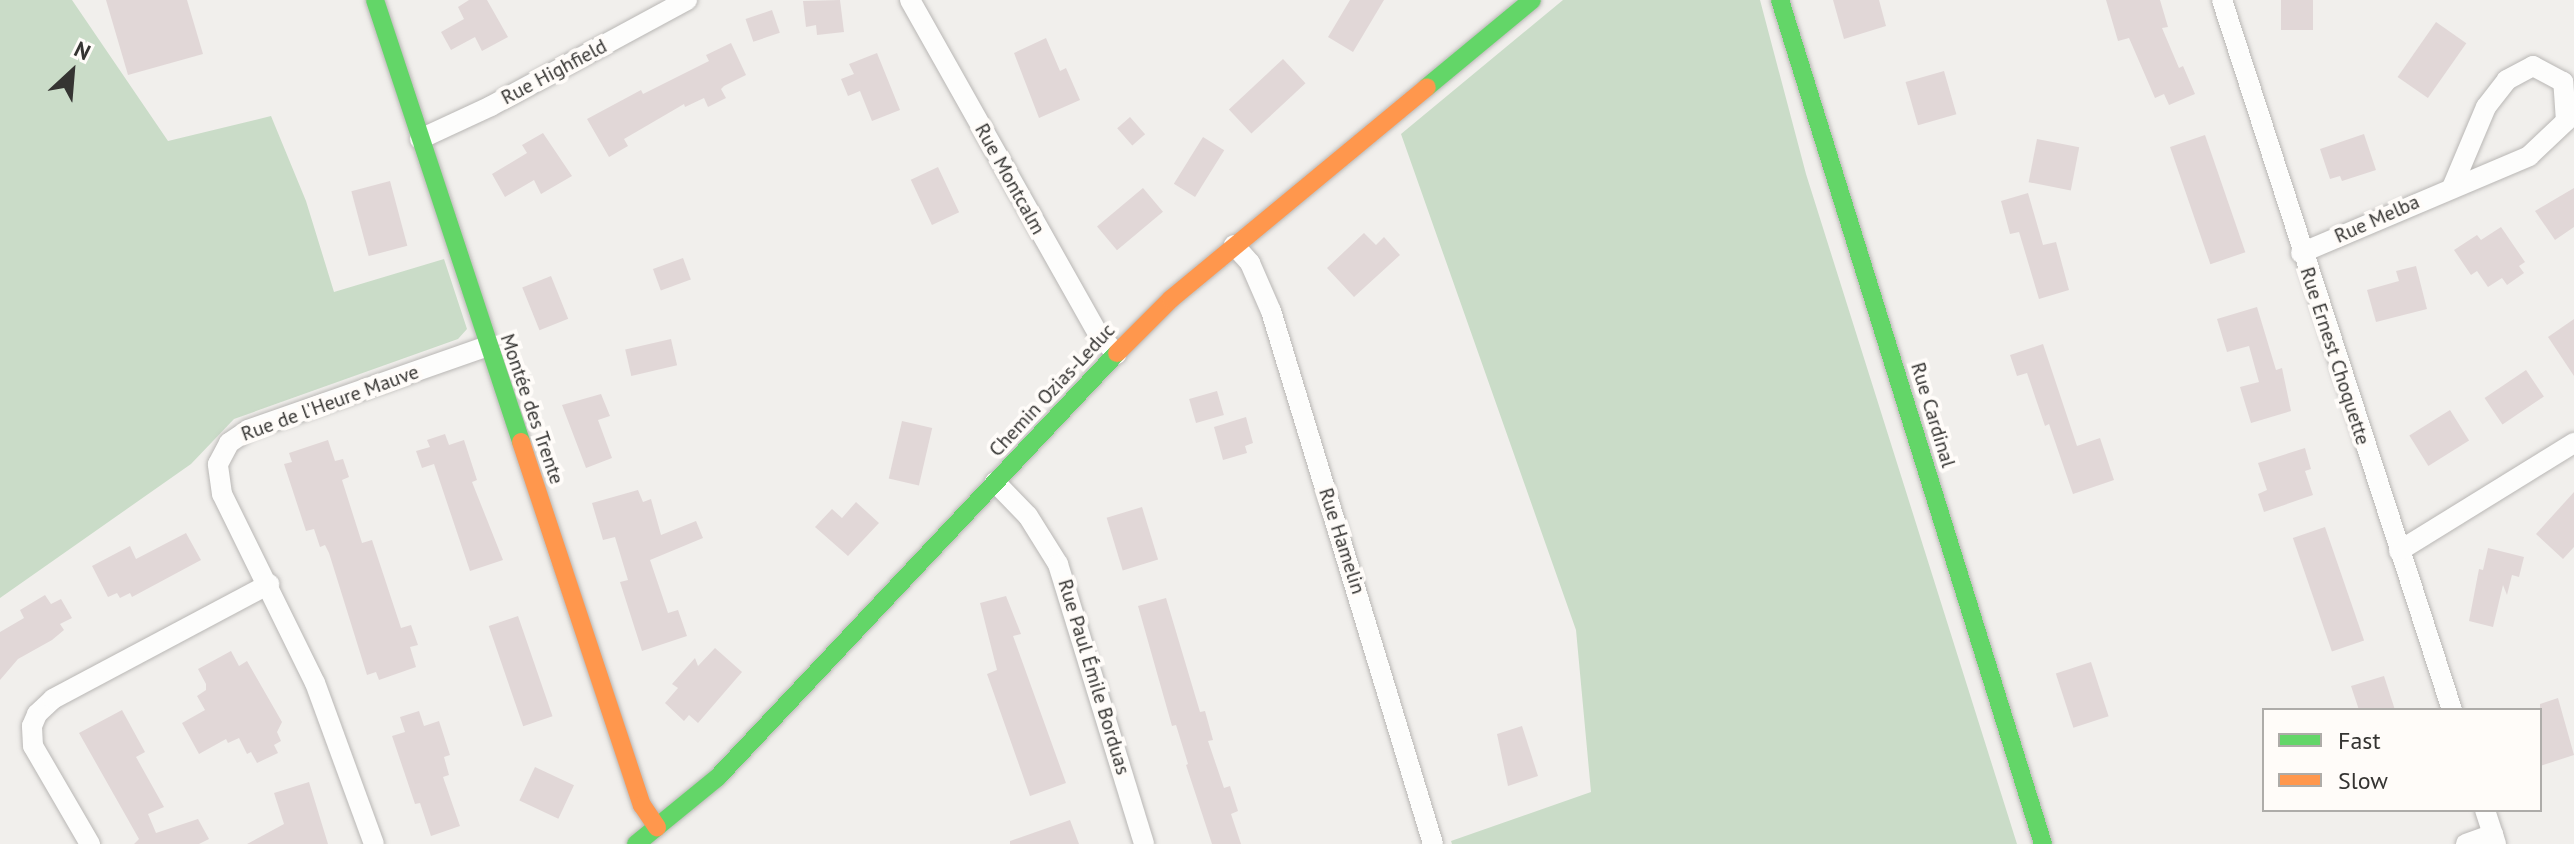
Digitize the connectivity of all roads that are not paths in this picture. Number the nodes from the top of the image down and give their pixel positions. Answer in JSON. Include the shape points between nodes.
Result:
{"nodes":[{"id":1,"x":375,"y":0,"type":"edge"},
{"id":2,"x":687,"y":0,"type":"edge"},
{"id":3,"x":910,"y":0,"type":"edge"},
{"id":4,"x":1532,"y":0,"type":"edge"},
{"id":5,"x":1780,"y":0,"type":"edge"},
{"id":6,"x":2222,"y":0,"type":"edge"},
{"id":7,"x":420,"y":139,"type":"junction"},
{"id":8,"x":2453,"y":185,"type":"junction"},
{"id":9,"x":1234,"y":245,"type":"junction"},
{"id":10,"x":2301,"y":253,"type":"junction"},
{"id":11,"x":488,"y":346,"type":"junction"},
{"id":12,"x":1116,"y":354,"type":"junction"},
{"id":13,"x":2574,"y":443,"type":"edge"},
{"id":14,"x":995,"y":482,"type":"junction"},
{"id":15,"x":2399,"y":551,"type":"junction"},
{"id":16,"x":269,"y":584,"type":"junction"},
{"id":17,"x":2451,"y":708,"type":"edge"},
{"id":18,"x":2486,"y":812,"type":"edge"},
{"id":19,"x":657,"y":827,"type":"junction"},
{"id":20,"x":2495,"y":839,"type":"edge"},
{"id":21,"x":90,"y":844,"type":"edge"},
{"id":22,"x":374,"y":844,"type":"edge"},
{"id":23,"x":636,"y":844,"type":"edge"},
{"id":24,"x":1144,"y":844,"type":"edge"},
{"id":25,"x":1433,"y":844,"type":"edge"},
{"id":26,"x":2043,"y":844,"type":"edge"},
{"id":27,"x":2466,"y":844,"type":"edge"}],
"edges":[{"from":1,"to":7,"type":"street","name":"Montée des Trente"},
{"from":2,"to":7,"type":"street","name":"Rue Highfield"},
{"from":3,"to":12,"type":"street","name":"Rue Montcalm","via":[[1098,333]]},
{"from":4,"to":9,"type":"street","name":"Chemin Ozias-Leduc"},
{"from":5,"to":26,"type":"street","name":"Rue Cardinal"},
{"from":6,"to":10,"type":"street","name":"Rue Ernest Choquette"},
{"from":7,"to":11,"type":"street","name":"Montée des Trente"},
{"from":8,"to":8,"type":"street","name":"Rue Melba","via":[[2529,156],[2566,121],[2563,82],[2533,66],[2507,80],[2486,107]]},
{"from":8,"to":10,"type":"street","name":"Rue Melba"},
{"from":9,"to":12,"type":"street","name":"Chemin Ozias-Leduc"},
{"from":9,"to":25,"type":"street","name":"Rue Hamelin","via":[[1250,263],[1271,311]]},
{"from":10,"to":15,"type":"street","name":"Rue Ernest Choquette"},
{"from":11,"to":16,"type":"street","name":"Rue de l'Heure Mauve","via":[[248,430],[229,443],[218,464],[219,487]]},
{"from":11,"to":19,"type":"street","name":"Montée des Trente","via":[[642,805]]},
{"from":12,"to":14,"type":"street","name":"Chemin Ozias-Leduc"},
{"from":13,"to":15,"type":"street"},
{"from":14,"to":19,"type":"street","name":"Chemin Ozias-Leduc","via":[[717,778]]},
{"from":14,"to":24,"type":"street","name":"Rue Paul Émile Borduas","via":[[1028,516],[1058,564]]},
{"from":15,"to":17,"type":"street","name":"Rue Ernest Choquette"},
{"from":16,"to":21,"type":"street","via":[[40,709],[32,726],[33,746]]},
{"from":16,"to":22,"type":"street","name":"Rue de l'Heure Mauve","via":[[315,683]]},
{"from":18,"to":20,"type":"street"},
{"from":19,"to":23,"type":"street","name":"Chemin Ozias-Leduc"},
{"from":20,"to":27,"type":"street"}]}
